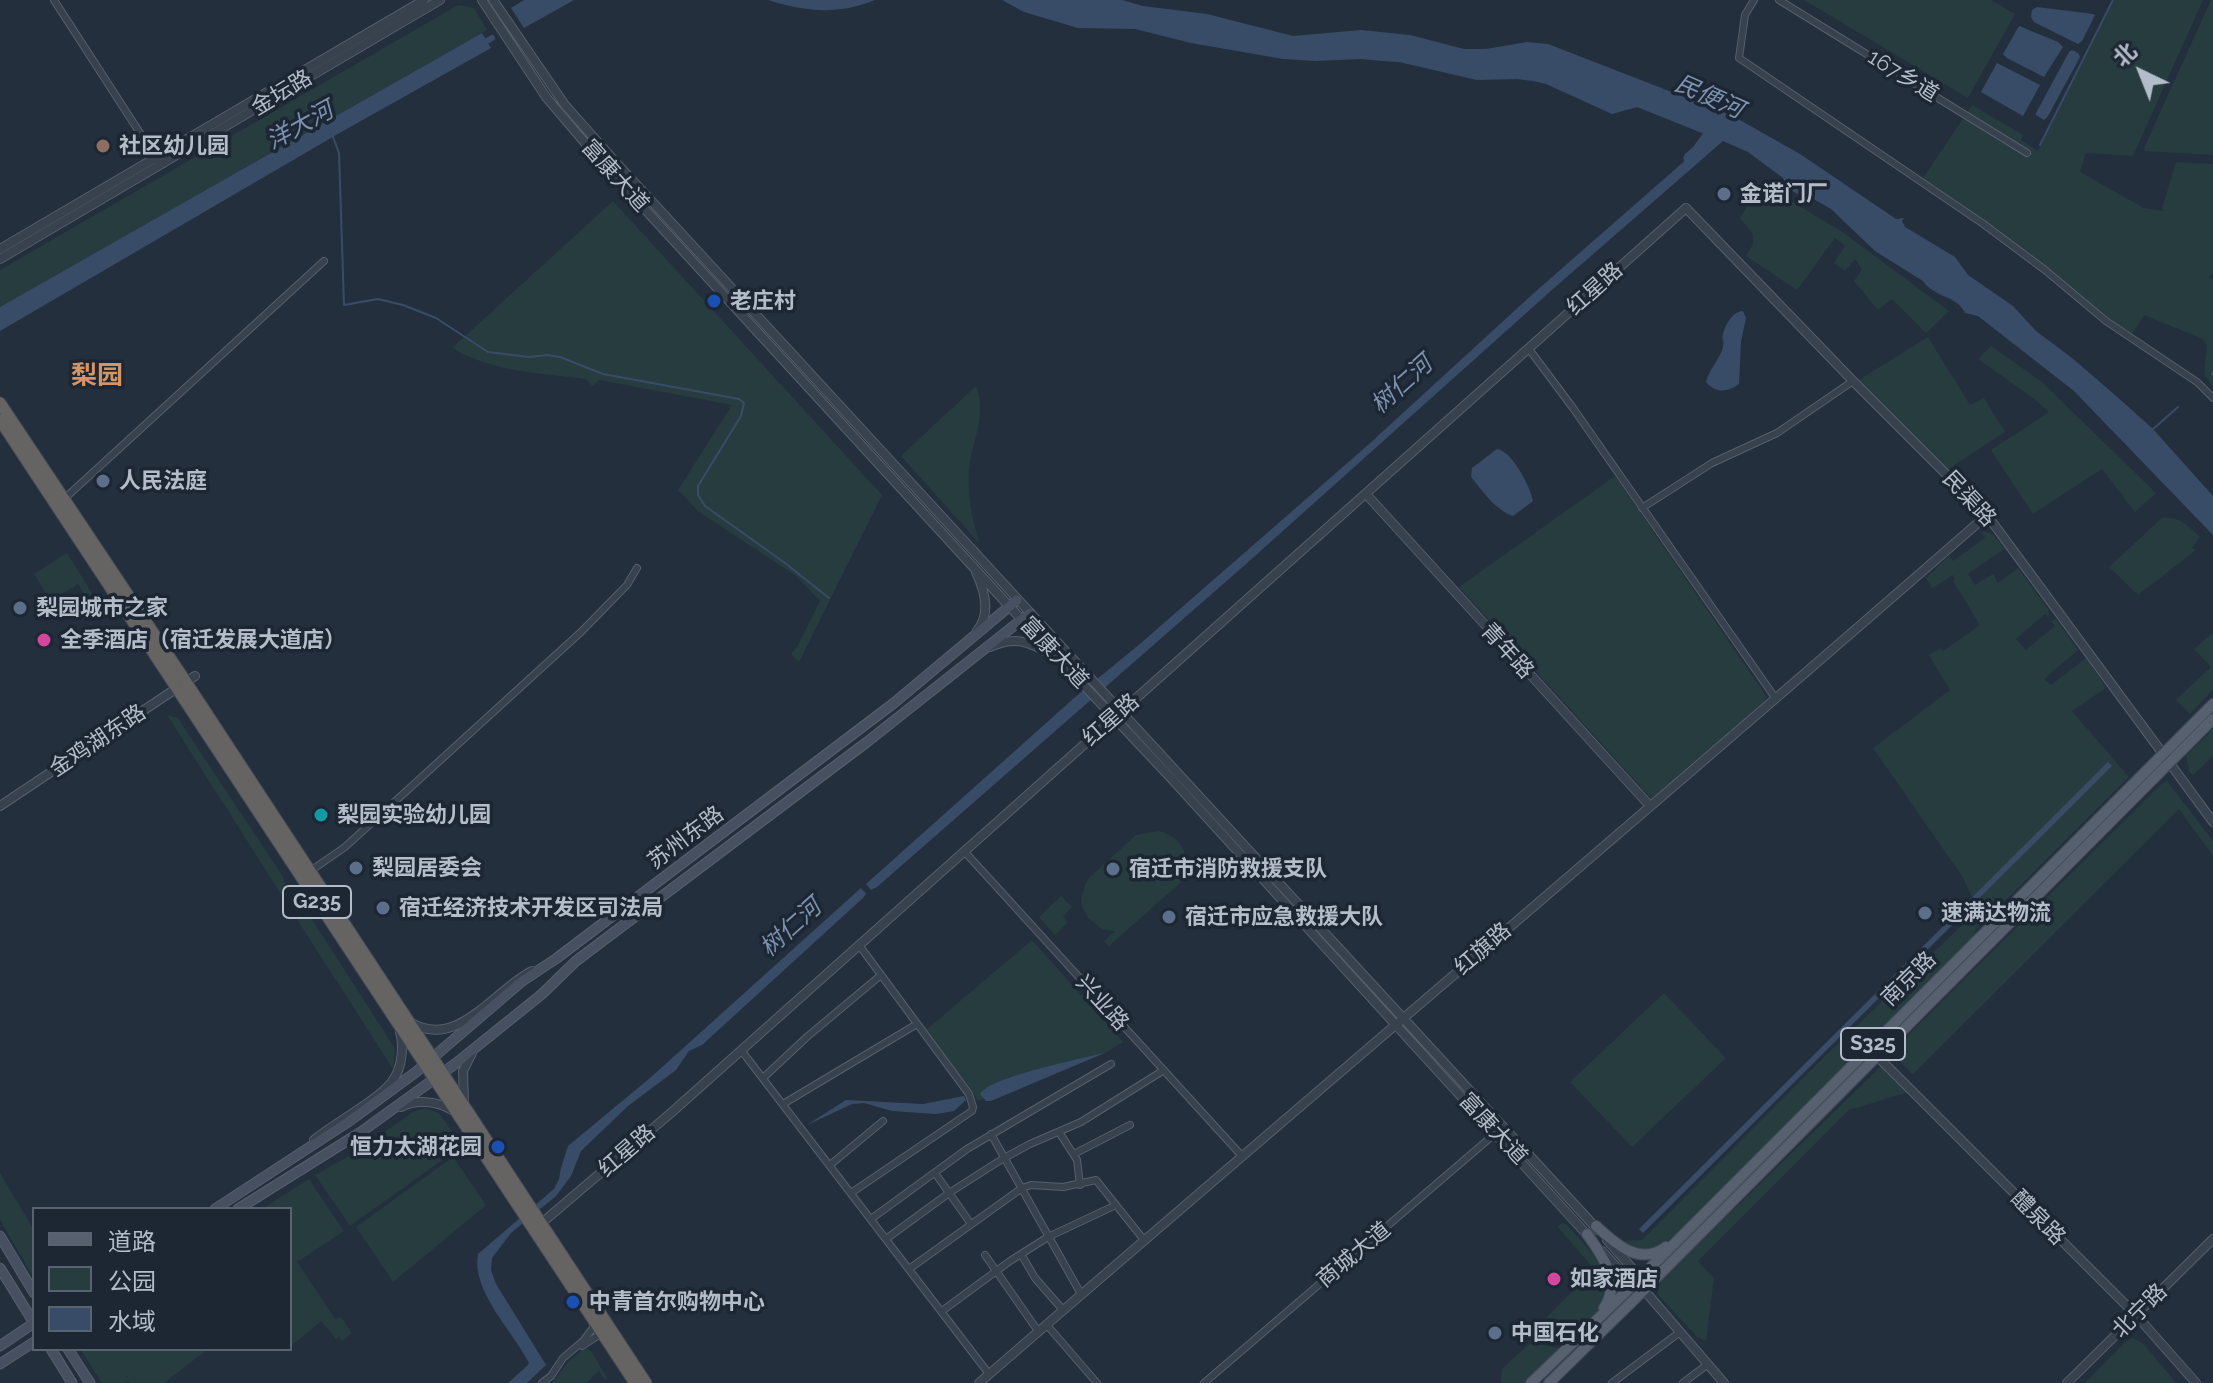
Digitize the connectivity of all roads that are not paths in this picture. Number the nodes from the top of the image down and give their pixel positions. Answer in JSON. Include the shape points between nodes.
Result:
{"nodes":[{"id":1,"x":54,"y":0,"type":"edge"},
{"id":2,"x":424,"y":0,"type":"edge"},
{"id":3,"x":440,"y":0,"type":"edge"},
{"id":4,"x":482,"y":0,"type":"edge"},
{"id":5,"x":493,"y":0,"type":"edge"},
{"id":6,"x":1754,"y":0,"type":"edge"},
{"id":7,"x":1779,"y":0,"type":"edge"},
{"id":8,"x":2027,"y":153,"type":"dead end"},
{"id":9,"x":158,"y":161,"type":"junction"},
{"id":10,"x":1686,"y":208,"type":"joint"},
{"id":11,"x":0,"y":249,"type":"edge"},
{"id":12,"x":0,"y":259,"type":"edge"},
{"id":13,"x":324,"y":261,"type":"dead end"},
{"id":14,"x":739,"y":295,"type":"junction"},
{"id":15,"x":731,"y":303,"type":"junction"},
{"id":16,"x":777,"y":336,"type":"junction"},
{"id":17,"x":768,"y":343,"type":"junction"},
{"id":18,"x":1529,"y":349,"type":"junction"},
{"id":19,"x":1853,"y":381,"type":"junction"},
{"id":20,"x":2213,"y":398,"type":"edge"},
{"id":21,"x":0,"y":403,"type":"edge"},
{"id":22,"x":0,"y":420,"type":"edge"},
{"id":23,"x":1366,"y":494,"type":"junction"},
{"id":24,"x":61,"y":502,"type":"junction"},
{"id":25,"x":1642,"y":508,"type":"junction"},
{"id":26,"x":1987,"y":515,"type":"junction"},
{"id":27,"x":973,"y":561,"type":"junction"},
{"id":28,"x":637,"y":568,"type":"dead end"},
{"id":29,"x":1013,"y":603,"type":"junction"},
{"id":30,"x":1026,"y":616,"type":"junction"},
{"id":31,"x":966,"y":643,"type":"junction"},
{"id":32,"x":975,"y":655,"type":"junction"},
{"id":33,"x":1062,"y":662,"type":"junction"},
{"id":34,"x":186,"y":682,"type":"junction"},
{"id":35,"x":1776,"y":699,"type":"junction"},
{"id":36,"x":2213,"y":704,"type":"edge"},
{"id":37,"x":1117,"y":714,"type":"junction"},
{"id":38,"x":2213,"y":719,"type":"edge"},
{"id":39,"x":2162,"y":754,"type":"junction"},
{"id":40,"x":2170,"y":764,"type":"junction"},
{"id":41,"x":0,"y":806,"type":"edge"},
{"id":42,"x":1650,"y":806,"type":"junction"},
{"id":43,"x":2213,"y":822,"type":"edge"},
{"id":44,"x":964,"y":851,"type":"junction"},
{"id":45,"x":309,"y":872,"type":"junction"},
{"id":46,"x":859,"y":945,"type":"junction"},
{"id":47,"x":557,"y":958,"type":"junction"},
{"id":48,"x":881,"y":975,"type":"junction"},
{"id":49,"x":1399,"y":1020,"type":"junction"},
{"id":50,"x":401,"y":1021,"type":"junction"},
{"id":51,"x":917,"y":1024,"type":"junction"},
{"id":52,"x":476,"y":1047,"type":"junction"},
{"id":53,"x":741,"y":1050,"type":"junction"},
{"id":54,"x":1877,"y":1056,"type":"junction"},
{"id":55,"x":428,"y":1061,"type":"junction"},
{"id":56,"x":1111,"y":1064,"type":"dead end"},
{"id":57,"x":1164,"y":1070,"type":"junction"},
{"id":58,"x":438,"y":1076,"type":"junction"},
{"id":59,"x":763,"y":1078,"type":"junction"},
{"id":60,"x":392,"y":1089,"type":"junction"},
{"id":61,"x":401,"y":1102,"type":"junction"},
{"id":62,"x":783,"y":1104,"type":"junction"},
{"id":63,"x":462,"y":1112,"type":"junction"},
{"id":64,"x":883,"y":1121,"type":"dead end"},
{"id":65,"x":1130,"y":1125,"type":"dead end"},
{"id":66,"x":1504,"y":1126,"type":"junction"},
{"id":67,"x":1059,"y":1132,"type":"junction"},
{"id":68,"x":1497,"y":1133,"type":"junction"},
{"id":69,"x":991,"y":1134,"type":"junction"},
{"id":70,"x":1074,"y":1154,"type":"junction"},
{"id":71,"x":1241,"y":1155,"type":"junction"},
{"id":72,"x":295,"y":1157,"type":"junction"},
{"id":73,"x":1004,"y":1158,"type":"junction"},
{"id":74,"x":830,"y":1165,"type":"junction"},
{"id":75,"x":301,"y":1169,"type":"junction"},
{"id":76,"x":935,"y":1173,"type":"junction"},
{"id":77,"x":1080,"y":1185,"type":"junction"},
{"id":78,"x":1022,"y":1188,"type":"junction"},
{"id":79,"x":851,"y":1193,"type":"junction"},
{"id":80,"x":949,"y":1193,"type":"junction"},
{"id":81,"x":1116,"y":1205,"type":"junction"},
{"id":82,"x":218,"y":1207,"type":"edge"},
{"id":83,"x":241,"y":1207,"type":"edge"},
{"id":84,"x":871,"y":1219,"type":"junction"},
{"id":85,"x":971,"y":1224,"type":"junction"},
{"id":86,"x":537,"y":1227,"type":"junction"},
{"id":87,"x":1591,"y":1230,"type":"junction"},
{"id":88,"x":1683,"y":1234,"type":"junction"},
{"id":89,"x":0,"y":1236,"type":"edge"},
{"id":90,"x":1048,"y":1237,"type":"junction"},
{"id":91,"x":886,"y":1239,"type":"junction"},
{"id":92,"x":2213,"y":1239,"type":"edge"},
{"id":93,"x":1144,"y":1240,"type":"junction"},
{"id":94,"x":1021,"y":1254,"type":"junction"},
{"id":95,"x":985,"y":1255,"type":"dead end"},
{"id":96,"x":0,"y":1268,"type":"edge"},
{"id":97,"x":909,"y":1269,"type":"junction"},
{"id":98,"x":995,"y":1272,"type":"junction"},
{"id":99,"x":1636,"y":1281,"type":"junction"},
{"id":100,"x":32,"y":1290,"type":"edge"},
{"id":101,"x":1644,"y":1290,"type":"junction"},
{"id":102,"x":1081,"y":1294,"type":"junction"},
{"id":103,"x":1063,"y":1310,"type":"junction"},
{"id":104,"x":942,"y":1311,"type":"junction"},
{"id":105,"x":2136,"y":1315,"type":"junction"},
{"id":106,"x":32,"y":1320,"type":"edge"},
{"id":107,"x":1595,"y":1321,"type":"junction"},
{"id":108,"x":32,"y":1324,"type":"edge"},
{"id":109,"x":1046,"y":1324,"type":"junction"},
{"id":110,"x":599,"y":1329,"type":"junction"},
{"id":111,"x":1038,"y":1331,"type":"junction"},
{"id":112,"x":1680,"y":1332,"type":"junction"},
{"id":113,"x":32,"y":1343,"type":"edge"},
{"id":114,"x":0,"y":1346,"type":"edge"},
{"id":115,"x":52,"y":1351,"type":"edge"},
{"id":116,"x":69,"y":1351,"type":"edge"},
{"id":117,"x":0,"y":1364,"type":"edge"},
{"id":118,"x":1708,"y":1364,"type":"junction"},
{"id":119,"x":989,"y":1374,"type":"junction"},
{"id":120,"x":72,"y":1383,"type":"edge"},
{"id":121,"x":90,"y":1383,"type":"edge"},
{"id":122,"x":545,"y":1383,"type":"edge"},
{"id":123,"x":635,"y":1383,"type":"edge"},
{"id":124,"x":646,"y":1383,"type":"edge"},
{"id":125,"x":979,"y":1383,"type":"edge"},
{"id":126,"x":1097,"y":1383,"type":"edge"},
{"id":127,"x":1204,"y":1383,"type":"edge"},
{"id":128,"x":1531,"y":1383,"type":"edge"},
{"id":129,"x":1549,"y":1383,"type":"edge"},
{"id":130,"x":1612,"y":1383,"type":"edge"},
{"id":131,"x":1683,"y":1383,"type":"edge"},
{"id":132,"x":1724,"y":1383,"type":"edge"},
{"id":133,"x":2067,"y":1383,"type":"edge"},
{"id":134,"x":2196,"y":1383,"type":"edge"}],
"edges":[{"from":1,"to":9,"type":"street"},
{"from":2,"to":9,"type":"street","name":"金坛路"},
{"from":3,"to":9,"type":"street","name":"金坛路"},
{"from":4,"to":15,"type":"street","name":"富康大道","via":[[546,97]]},
{"from":5,"to":14,"type":"street","name":"富康大道","via":[[565,105]]},
{"from":6,"to":20,"type":"street","via":[[1745,15],[1739,58],[1982,223]]},
{"from":7,"to":8,"type":"street","name":"167乡道"},
{"from":9,"to":11,"type":"street","name":"金坛路"},
{"from":9,"to":12,"type":"street","name":"金坛路"},
{"from":10,"to":18,"type":"street","name":"红星路"},
{"from":10,"to":19,"type":"street","name":"民渠路"},
{"from":13,"to":24,"type":"street"},
{"from":14,"to":15,"type":"street"},
{"from":14,"to":16,"type":"street","name":"富康大道"},
{"from":15,"to":17,"type":"street","name":"富康大道"},
{"from":16,"to":17,"type":"street"},
{"from":16,"to":27,"type":"street","name":"富康大道"},
{"from":17,"to":27,"type":"street","name":"富康大道"},
{"from":18,"to":23,"type":"street","name":"红星路"},
{"from":18,"to":25,"type":"street"},
{"from":19,"to":25,"type":"street","via":[[1777,433],[1712,463]]},
{"from":19,"to":26,"type":"street","name":"民渠路"},
{"from":21,"to":24,"type":"highway","number":"G235"},
{"from":22,"to":24,"type":"highway","number":"G235"},
{"from":23,"to":37,"type":"street","name":"红星路"},
{"from":23,"to":42,"type":"street","name":"青年路"},
{"from":24,"to":34,"type":"highway","number":"G235"},
{"from":25,"to":35,"type":"street"},
{"from":26,"to":35,"type":"street","name":"红旗路"},
{"from":26,"to":39,"type":"street","name":"民渠路"},
{"from":27,"to":29,"type":"street","name":"富康大道"},
{"from":27,"to":31,"type":"street","via":[[985,609],[982,624]]},
{"from":28,"to":45,"type":"street","via":[[581,632],[345,847]]},
{"from":29,"to":30,"type":"street","name":"富康大道"},
{"from":29,"to":31,"type":"main road","name":"苏州东路"},
{"from":30,"to":32,"type":"main road","name":"苏州东路"},
{"from":30,"to":33,"type":"street","name":"富康大道"},
{"from":30,"to":37,"type":"street","name":"富康大道"},
{"from":31,"to":47,"type":"main road","name":"苏州东路"},
{"from":32,"to":33,"type":"street","via":[[1016,640]]},
{"from":32,"to":52,"type":"main road","name":"苏州东路","via":[[576,961]]},
{"from":33,"to":37,"type":"street","name":"富康大道"},
{"from":34,"to":41,"type":"street","name":"金鸡湖东路"},
{"from":34,"to":45,"type":"highway","number":"G235"},
{"from":34,"to":50,"type":"highway","number":"G235"},
{"from":35,"to":42,"type":"street","name":"红旗路"},
{"from":36,"to":39,"type":"main road","name":"南京路","number":"S325"},
{"from":37,"to":44,"type":"street","name":"红星路"},
{"from":37,"to":49,"type":"street","name":"富康大道"},
{"from":38,"to":40,"type":"main road","name":"南京路","number":"S325"},
{"from":39,"to":40,"type":"street","name":"民渠路"},
{"from":39,"to":88,"type":"main road","name":"南京路","number":"S325"},
{"from":40,"to":43,"type":"street","name":"民渠路"},
{"from":40,"to":54,"type":"main road","name":"南京路","number":"S325"},
{"from":42,"to":49,"type":"street","name":"红旗路"},
{"from":44,"to":46,"type":"street","name":"红星路"},
{"from":44,"to":57,"type":"street","name":"兴业路"},
{"from":45,"to":50,"type":"highway","number":"G235"},
{"from":46,"to":48,"type":"street"},
{"from":46,"to":53,"type":"street","name":"红星路"},
{"from":47,"to":50,"type":"street","via":[[511,983],[450,1029],[425,1029]]},
{"from":47,"to":55,"type":"main road","name":"苏州东路"},
{"from":48,"to":51,"type":"street"},
{"from":48,"to":59,"type":"street"},
{"from":49,"to":66,"type":"street","name":"富康大道"},
{"from":49,"to":68,"type":"street","name":"富康大道"},
{"from":49,"to":71,"type":"street","name":"红旗路"},
{"from":50,"to":55,"type":"highway","number":"G235"},
{"from":50,"to":72,"type":"street","via":[[402,1048],[394,1080]]},
{"from":51,"to":62,"type":"street"},
{"from":51,"to":79,"type":"street","via":[[969,1094],[972,1111]]},
{"from":52,"to":58,"type":"main road","name":"苏州东路"},
{"from":52,"to":63,"type":"street","via":[[463,1071]]},
{"from":53,"to":59,"type":"street"},
{"from":53,"to":86,"type":"street","name":"红星路"},
{"from":54,"to":101,"type":"main road","name":"南京路","number":"S325"},
{"from":54,"to":105,"type":"street","name":"醴泉路"},
{"from":55,"to":58,"type":"highway","number":"G235"},
{"from":55,"to":60,"type":"main road","name":"苏州东路"},
{"from":56,"to":69,"type":"street"},
{"from":57,"to":67,"type":"street"},
{"from":57,"to":71,"type":"street","name":"兴业路"},
{"from":58,"to":61,"type":"main road","name":"苏州东路"},
{"from":58,"to":63,"type":"highway","number":"G235"},
{"from":59,"to":62,"type":"street"},
{"from":60,"to":61,"type":"street"},
{"from":60,"to":72,"type":"main road","name":"苏州东路"},
{"from":61,"to":75,"type":"main road","name":"苏州东路"},
{"from":62,"to":74,"type":"street"},
{"from":63,"to":75,"type":"street","via":[[430,1103],[406,1104]]},
{"from":63,"to":86,"type":"highway","number":"G235"},
{"from":64,"to":74,"type":"street"},
{"from":65,"to":70,"type":"street"},
{"from":66,"to":68,"type":"street","name":"商城大道"},
{"from":66,"to":87,"type":"street","name":"富康大道"},
{"from":67,"to":70,"type":"street"},
{"from":67,"to":73,"type":"street"},
{"from":68,"to":87,"type":"street","name":"富康大道"},
{"from":68,"to":127,"type":"street","name":"商城大道"},
{"from":69,"to":73,"type":"street"},
{"from":69,"to":76,"type":"street"},
{"from":70,"to":77,"type":"street"},
{"from":71,"to":93,"type":"street","name":"红旗路"},
{"from":72,"to":82,"type":"main road","name":"苏州东路"},
{"from":73,"to":78,"type":"street"},
{"from":73,"to":80,"type":"street"},
{"from":74,"to":79,"type":"street"},
{"from":75,"to":83,"type":"main road","name":"苏州东路"},
{"from":76,"to":80,"type":"street"},
{"from":76,"to":84,"type":"street"},
{"from":77,"to":78,"type":"street"},
{"from":77,"to":81,"type":"street","via":[[1096,1180]]},
{"from":78,"to":85,"type":"street"},
{"from":78,"to":90,"type":"street"},
{"from":79,"to":84,"type":"street"},
{"from":80,"to":85,"type":"street"},
{"from":80,"to":91,"type":"street"},
{"from":81,"to":90,"type":"street"},
{"from":81,"to":93,"type":"street"},
{"from":84,"to":91,"type":"street"},
{"from":85,"to":97,"type":"street"},
{"from":86,"to":110,"type":"highway","number":"G235"},
{"from":86,"to":124,"type":"highway","number":"G235"},
{"from":87,"to":88,"type":"main road","via":[[1642,1255],[1660,1252]]},
{"from":87,"to":99,"type":"street","name":"富康大道"},
{"from":87,"to":107,"type":"main road","via":[[1610,1279],[1608,1303]]},
{"from":88,"to":99,"type":"main road","name":"南京路","number":"S325"},
{"from":89,"to":100,"type":"main road"},
{"from":90,"to":94,"type":"street"},
{"from":90,"to":102,"type":"street"},
{"from":91,"to":97,"type":"street"},
{"from":92,"to":105,"type":"street","name":"北宁路"},
{"from":93,"to":102,"type":"street","name":"红旗路"},
{"from":94,"to":98,"type":"street"},
{"from":94,"to":103,"type":"street"},
{"from":95,"to":98,"type":"street"},
{"from":96,"to":106,"type":"main road"},
{"from":97,"to":104,"type":"street"},
{"from":98,"to":104,"type":"street"},
{"from":98,"to":111,"type":"street"},
{"from":99,"to":101,"type":"street","name":"富康大道"},
{"from":99,"to":107,"type":"main road","name":"南京路","number":"S325"},
{"from":101,"to":112,"type":"street","name":"富康大道"},
{"from":101,"to":129,"type":"main road","name":"南京路","number":"S325"},
{"from":102,"to":103,"type":"street","name":"红旗路"},
{"from":103,"to":109,"type":"street","name":"红旗路"},
{"from":104,"to":119,"type":"street"},
{"from":105,"to":133,"type":"street","name":"北宁路"},
{"from":105,"to":134,"type":"street","name":"醴泉路"},
{"from":107,"to":128,"type":"main road","name":"南京路","number":"S325"},
{"from":108,"to":114,"type":"main road"},
{"from":109,"to":111,"type":"street","name":"红旗路"},
{"from":109,"to":126,"type":"street"},
{"from":110,"to":122,"type":"street","via":[[563,1358]]},
{"from":110,"to":123,"type":"highway","number":"G235"},
{"from":111,"to":119,"type":"street","name":"红旗路"},
{"from":112,"to":118,"type":"street","name":"富康大道"},
{"from":112,"to":130,"type":"street"},
{"from":113,"to":117,"type":"main road"},
{"from":115,"to":120,"type":"main road"},
{"from":116,"to":121,"type":"main road"},
{"from":118,"to":131,"type":"street"},
{"from":118,"to":132,"type":"street","name":"富康大道"},
{"from":119,"to":125,"type":"street","name":"红旗路"}]}
